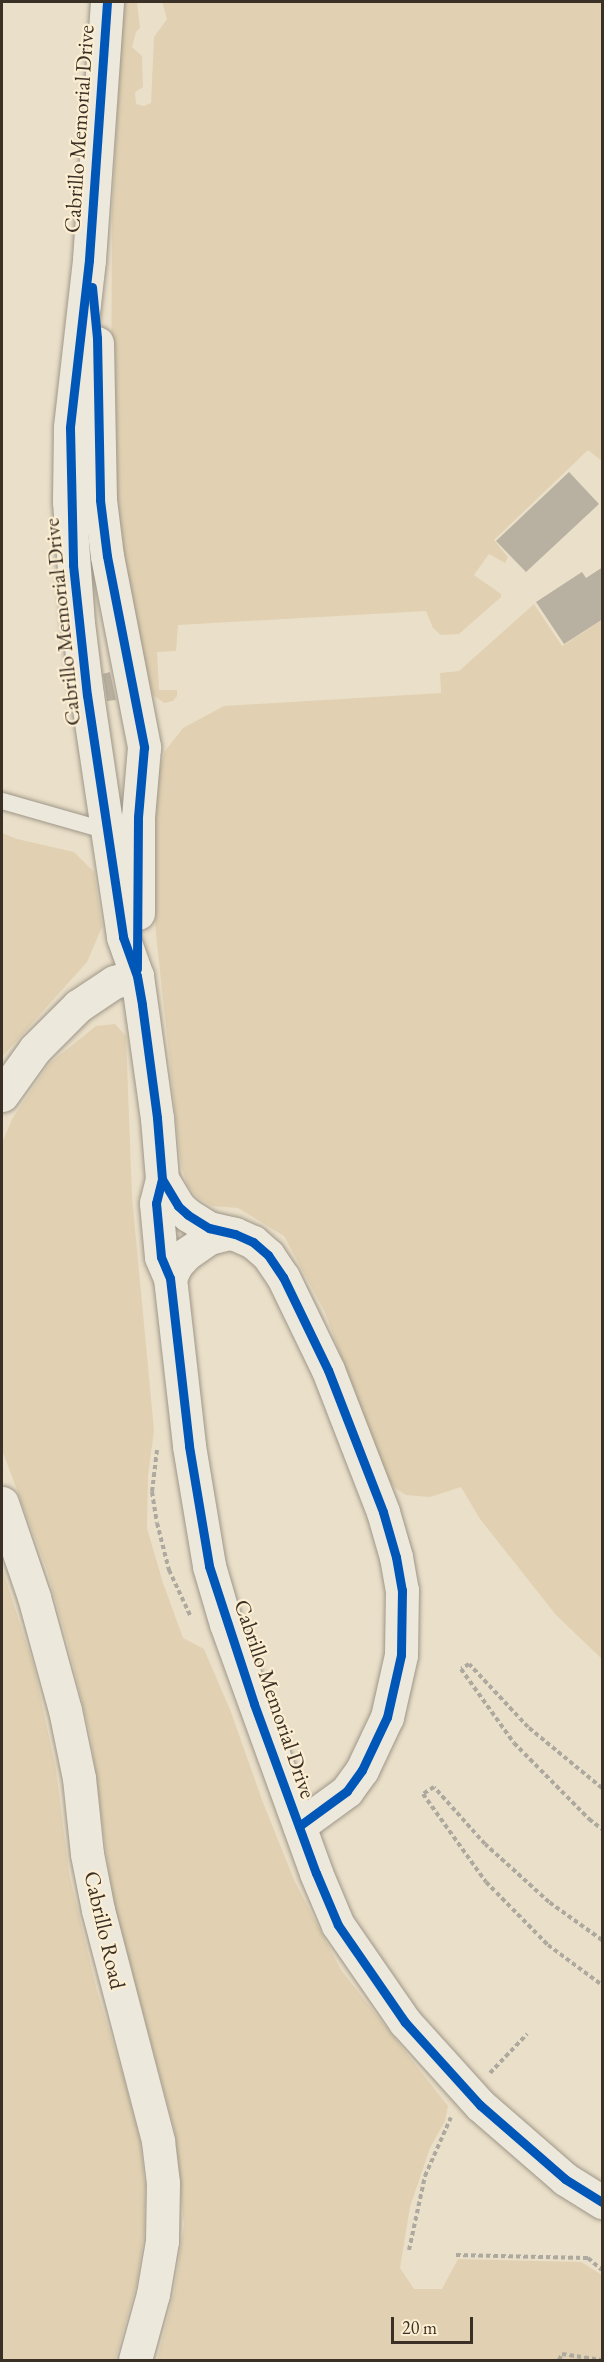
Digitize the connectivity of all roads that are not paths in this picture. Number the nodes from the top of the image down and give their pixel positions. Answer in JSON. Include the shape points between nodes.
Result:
{"nodes":[{"id":1,"x":107,"y":2,"type":"edge"},
{"id":2,"x":89,"y":260,"type":"junction"},
{"id":3,"x":2,"y":801,"type":"edge"},
{"id":4,"x":107,"y":831,"type":"junction"},
{"id":5,"x":137,"y":976,"type":"junction"},
{"id":6,"x":2,"y":1095,"type":"edge"},
{"id":7,"x":162,"y":1179,"type":"junction"},
{"id":8,"x":229,"y":1233,"type":"junction"},
{"id":9,"x":170,"y":1278,"type":"junction"},
{"id":10,"x":2,"y":1503,"type":"edge"},
{"id":11,"x":299,"y":1826,"type":"junction"},
{"id":12,"x":603,"y":2202,"type":"edge"},
{"id":13,"x":135,"y":2361,"type":"edge"}],
"edges":[{"from":1,"to":2,"type":"street","name":"Cabrillo Memorial Drive"},
{"from":2,"to":4,"type":"street","name":"Cabrillo Memorial Drive","via":[[70,428],[69,501],[78,623]]},
{"from":2,"to":5,"type":"street","name":"Cabrillo Memorial Drive","via":[[97,338],[100,500],[144,747],[138,817]]},
{"from":3,"to":4,"type":"lane"},
{"from":4,"to":5,"type":"street","name":"Cabrillo Memorial Drive","via":[[123,937]]},
{"from":5,"to":6,"type":"street","via":[[114,982],[78,1006],[40,1043]]},
{"from":5,"to":7,"type":"street","name":"Cabrillo Memorial Drive"},
{"from":7,"to":8,"type":"street","name":"Cabrillo Memorial Drive","via":[[178,1206],[193,1219]]},
{"from":7,"to":9,"type":"street","name":"Cabrillo Memorial Drive","via":[[156,1203],[161,1257]]},
{"from":8,"to":9,"type":"street","via":[[209,1238],[186,1254]]},
{"from":8,"to":11,"type":"street","name":"Cabrillo Memorial Drive","via":[[253,1242],[268,1256],[304,1317],[382,1512],[402,1590],[401,1655],[396,1684],[374,1747],[347,1791]]},
{"from":9,"to":11,"type":"street","name":"Cabrillo Memorial Drive","via":[[189,1446],[209,1566]]},
{"from":10,"to":13,"type":"street","name":"Cabrillo Road","via":[[34,1597],[65,1710],[98,1910],[158,2141],[163,2183],[162,2241]]},
{"from":11,"to":12,"type":"street","via":[[338,1925],[405,2022],[480,2105],[565,2179]]}]}
